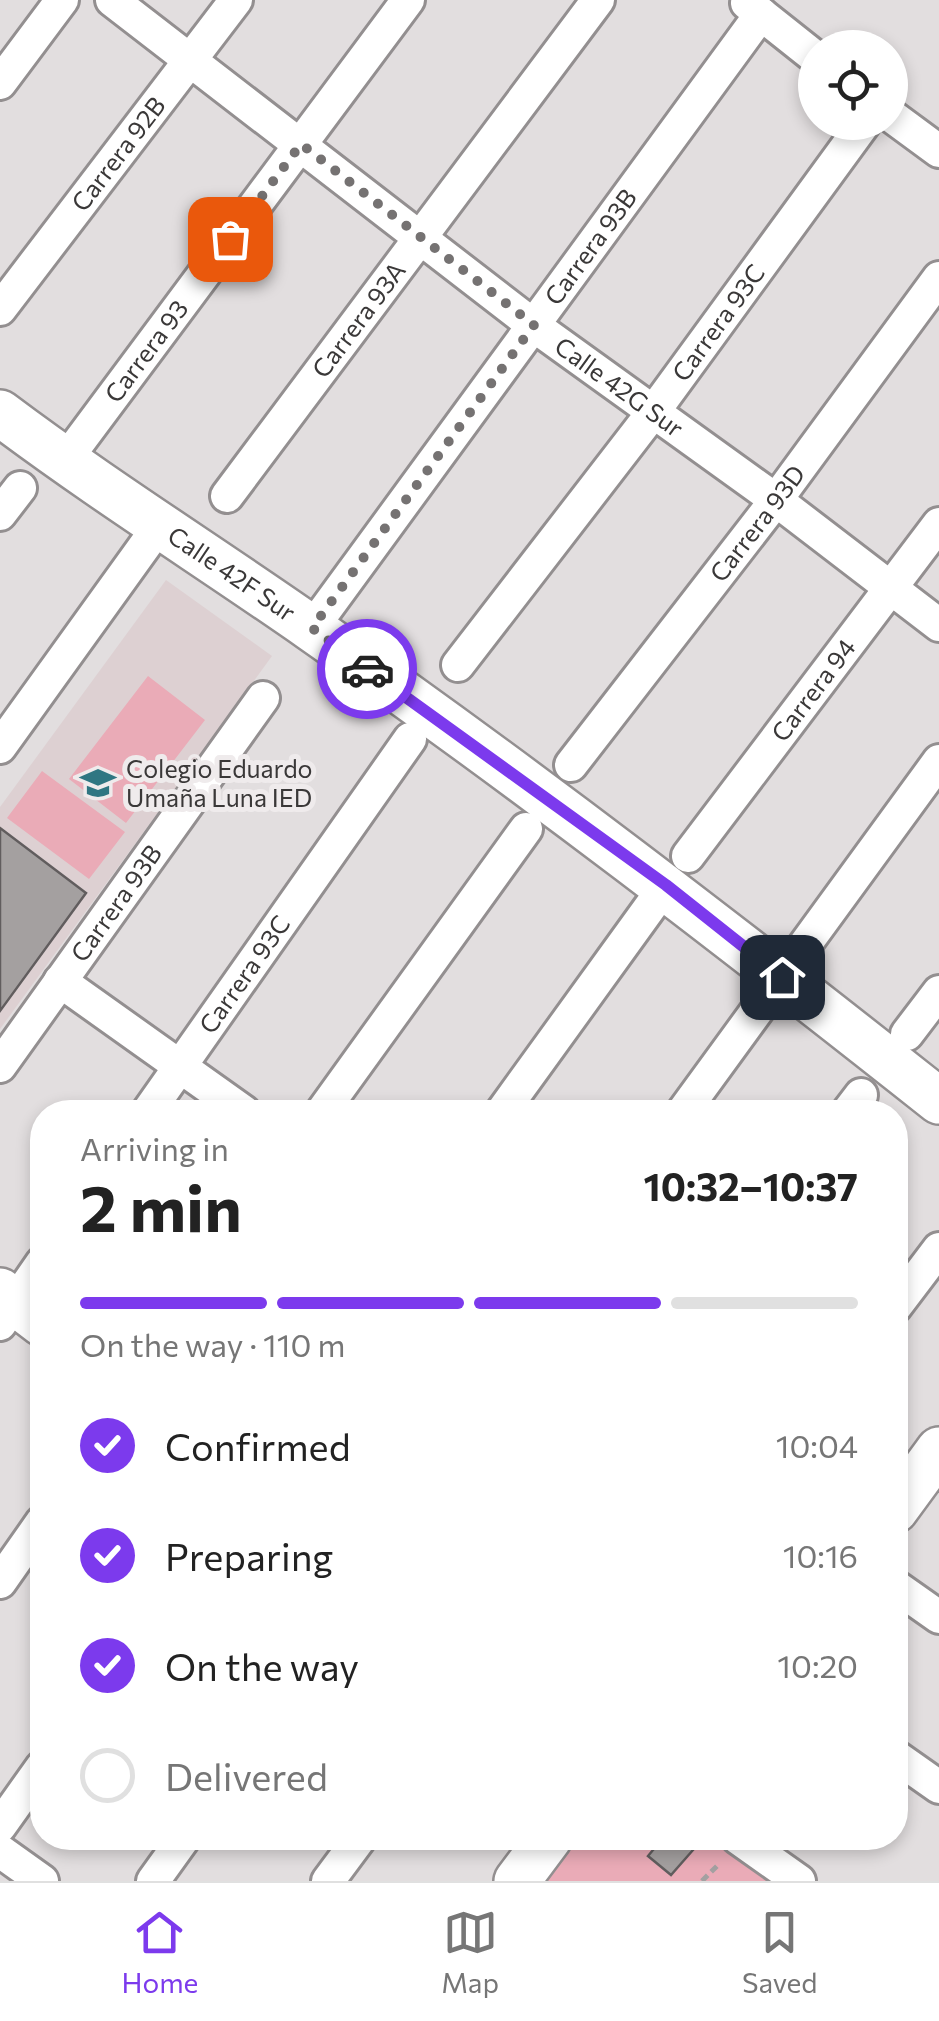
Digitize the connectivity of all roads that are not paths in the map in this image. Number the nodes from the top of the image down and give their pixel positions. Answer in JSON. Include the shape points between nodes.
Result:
{"nodes":[{"id":1,"x":62,"y":0,"type":"edge"},
{"id":2,"x":112,"y":0,"type":"edge"},
{"id":3,"x":236,"y":0,"type":"edge"},
{"id":4,"x":408,"y":0,"type":"edge"},
{"id":5,"x":598,"y":0,"type":"edge"},
{"id":6,"x":752,"y":7,"type":"edge"},
{"id":7,"x":798,"y":43,"type":"edge"},
{"id":8,"x":190,"y":60,"type":"junction"},
{"id":9,"x":0,"y":83,"type":"edge"},
{"id":10,"x":908,"y":128,"type":"edge"},
{"id":11,"x":852,"y":140,"type":"edge"},
{"id":12,"x":301,"y":144,"type":"junction"},
{"id":13,"x":939,"y":151,"type":"edge"},
{"id":14,"x":422,"y":238,"type":"junction"},
{"id":15,"x":939,"y":278,"type":"edge"},
{"id":16,"x":0,"y":309,"type":"edge"},
{"id":17,"x":534,"y":325,"type":"junction"},
{"id":18,"x":654,"y":410,"type":"junction"},
{"id":19,"x":0,"y":413,"type":"edge"},
{"id":20,"x":64,"y":462,"type":"junction"},
{"id":21,"x":20,"y":488,"type":"dead end"},
{"id":22,"x":227,"y":496,"type":"dead end"},
{"id":23,"x":776,"y":500,"type":"junction"},
{"id":24,"x":0,"y":514,"type":"edge"},
{"id":25,"x":939,"y":524,"type":"edge"},
{"id":26,"x":159,"y":526,"type":"junction"},
{"id":27,"x":891,"y":589,"type":"junction"},
{"id":28,"x":939,"y":624,"type":"edge"},
{"id":29,"x":312,"y":628,"type":"junction"},
{"id":30,"x":458,"y":665,"type":"dead end"},
{"id":31,"x":263,"y":698,"type":"dead end"},
{"id":32,"x":410,"y":738,"type":"dead end"},
{"id":33,"x":0,"y":747,"type":"edge"},
{"id":34,"x":939,"y":761,"type":"edge"},
{"id":35,"x":571,"y":765,"type":"dead end"},
{"id":36,"x":526,"y":829,"type":"dead end"},
{"id":37,"x":677,"y":871,"type":"junction"},
{"id":38,"x":782,"y":977,"type":"junction"},
{"id":39,"x":60,"y":981,"type":"junction"},
{"id":40,"x":939,"y":992,"type":"edge"},
{"id":41,"x":907,"y":1034,"type":"dead end"},
{"id":42,"x":0,"y":1066,"type":"edge"},
{"id":43,"x":180,"y":1067,"type":"junction"},
{"id":44,"x":157,"y":1100,"type":"edge"},
{"id":45,"x":227,"y":1100,"type":"edge"},
{"id":46,"x":331,"y":1100,"type":"edge"},
{"id":47,"x":511,"y":1100,"type":"edge"},
{"id":48,"x":692,"y":1100,"type":"edge"},
{"id":49,"x":939,"y":1101,"type":"edge"},
{"id":50,"x":939,"y":1249,"type":"edge"},
{"id":51,"x":30,"y":1283,"type":"edge"},
{"id":52,"x":908,"y":1290,"type":"edge"},
{"id":53,"x":14,"y":1310,"type":"edge"},
{"id":54,"x":939,"y":1450,"type":"edge"},
{"id":55,"x":908,"y":1492,"type":"edge"},
{"id":56,"x":30,"y":1539,"type":"edge"},
{"id":57,"x":0,"y":1582,"type":"edge"},
{"id":58,"x":908,"y":1595,"type":"edge"},
{"id":59,"x":939,"y":1617,"type":"edge"},
{"id":60,"x":908,"y":1765,"type":"edge"},
{"id":61,"x":30,"y":1784,"type":"edge"},
{"id":62,"x":939,"y":1787,"type":"edge"},
{"id":63,"x":0,"y":1826,"type":"edge"},
{"id":64,"x":175,"y":1850,"type":"edge"},
{"id":65,"x":351,"y":1850,"type":"edge"},
{"id":66,"x":540,"y":1850,"type":"edge"},
{"id":67,"x":755,"y":1850,"type":"edge"},
{"id":68,"x":0,"y":1851,"type":"edge"},
{"id":69,"x":42,"y":1881,"type":"edge"},
{"id":70,"x":153,"y":1881,"type":"edge"},
{"id":71,"x":328,"y":1881,"type":"edge"},
{"id":72,"x":518,"y":1881,"type":"edge"},
{"id":73,"x":799,"y":1881,"type":"edge"}],
"edges":[{"from":1,"to":9,"type":"street"},
{"from":2,"to":8,"type":"street","name":"Calle 42G Sur"},
{"from":3,"to":8,"type":"street","name":"Carrera 92B"},
{"from":4,"to":12,"type":"street","name":"Carrera 93"},
{"from":5,"to":14,"type":"street","name":"Carrera 93A"},
{"from":6,"to":7,"type":"street"},
{"from":6,"to":17,"type":"street","name":"Carrera 93B"},
{"from":8,"to":12,"type":"street","name":"Calle 42G Sur"},
{"from":8,"to":16,"type":"street","name":"Carrera 92B"},
{"from":10,"to":13,"type":"street"},
{"from":11,"to":18,"type":"street","name":"Carrera 93C"},
{"from":12,"to":14,"type":"street","name":"Calle 42G Sur"},
{"from":12,"to":20,"type":"street","name":"Carrera 93"},
{"from":14,"to":17,"type":"street","name":"Calle 42G Sur"},
{"from":14,"to":22,"type":"street","name":"Carrera 93A"},
{"from":15,"to":23,"type":"street","name":"Carrera 93D"},
{"from":17,"to":18,"type":"street","name":"Calle 42G Sur"},
{"from":17,"to":29,"type":"street","name":"Carrera 93B"},
{"from":18,"to":23,"type":"street","name":"Calle 42G Sur"},
{"from":18,"to":30,"type":"street","name":"Carrera 93C"},
{"from":19,"to":20,"type":"street","name":"Calle 42F Sur"},
{"from":20,"to":26,"type":"street","name":"Calle 42F Sur"},
{"from":21,"to":24,"type":"street"},
{"from":23,"to":27,"type":"street","name":"Calle 42G Sur"},
{"from":23,"to":35,"type":"street","name":"Carrera 93D"},
{"from":25,"to":27,"type":"street","name":"Carrera 94"},
{"from":26,"to":29,"type":"street","name":"Calle 42F Sur"},
{"from":26,"to":33,"type":"street"},
{"from":27,"to":28,"type":"street","name":"Calle 42G Sur"},
{"from":27,"to":37,"type":"street","name":"Carrera 94"},
{"from":29,"to":37,"type":"street","name":"Calle 42F Sur"},
{"from":31,"to":39,"type":"street","name":"Carrera 93B"},
{"from":32,"to":43,"type":"street","name":"Carrera 93C"},
{"from":34,"to":38,"type":"street"},
{"from":36,"to":46,"type":"street"},
{"from":37,"to":38,"type":"street","name":"Calle 42F Sur"},
{"from":37,"to":47,"type":"street","name":"Carrera 94"},
{"from":38,"to":48,"type":"street"},
{"from":38,"to":49,"type":"street","name":"Calle 42F Sur"},
{"from":39,"to":42,"type":"street","name":"Carrera 93B"},
{"from":39,"to":43,"type":"street"},
{"from":40,"to":41,"type":"street"},
{"from":43,"to":44,"type":"street","name":"Carrera 93C"},
{"from":43,"to":45,"type":"street"},
{"from":50,"to":52,"type":"street"},
{"from":51,"to":53,"type":"street"},
{"from":54,"to":55,"type":"street"},
{"from":56,"to":57,"type":"street"},
{"from":58,"to":59,"type":"street"},
{"from":60,"to":62,"type":"street"},
{"from":61,"to":63,"type":"street"},
{"from":64,"to":70,"type":"street"},
{"from":65,"to":71,"type":"street"},
{"from":66,"to":72,"type":"street"},
{"from":67,"to":73,"type":"street"},
{"from":68,"to":69,"type":"street"}]}
